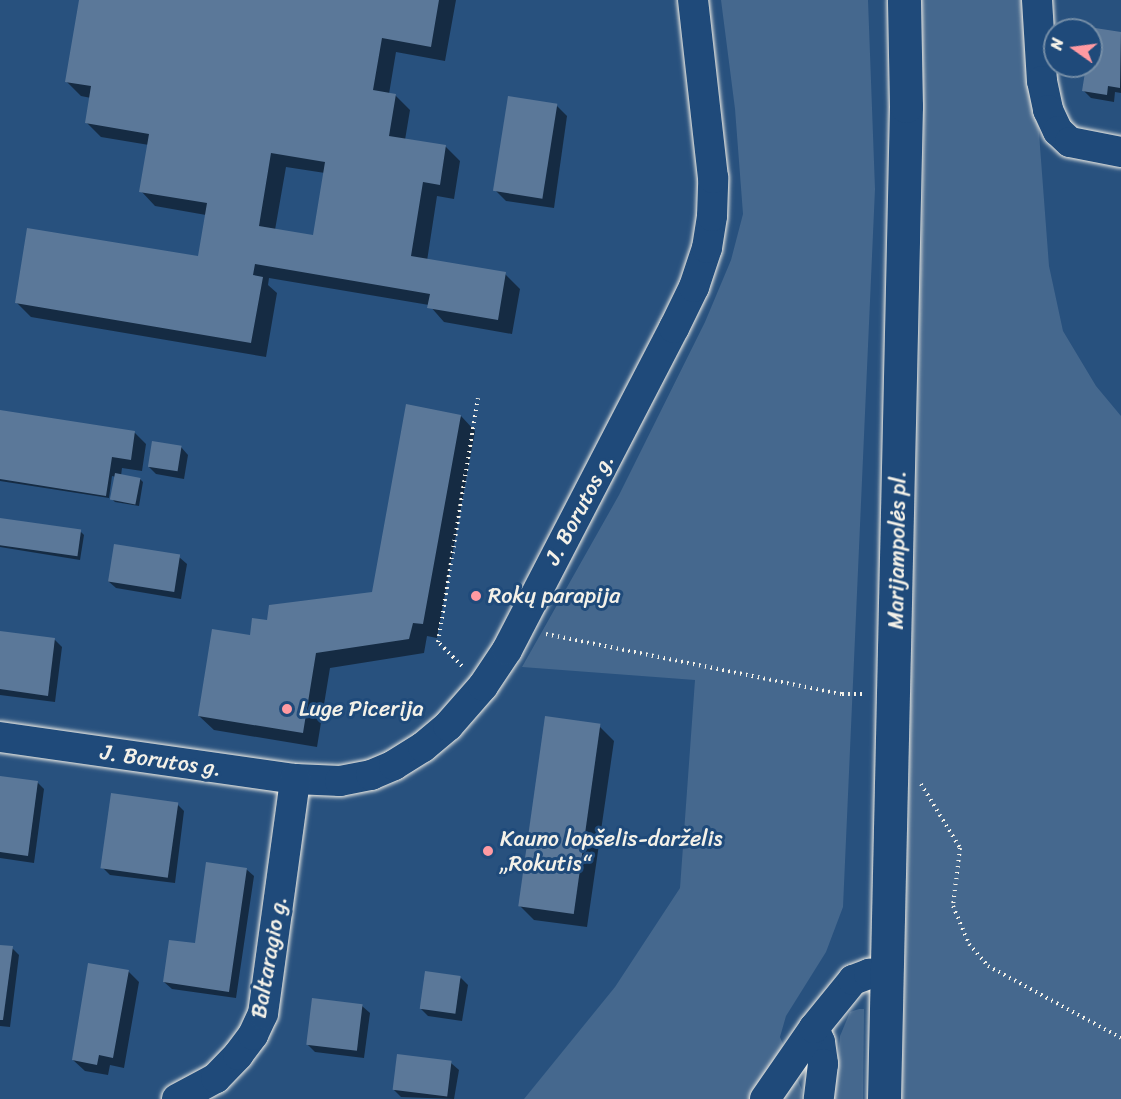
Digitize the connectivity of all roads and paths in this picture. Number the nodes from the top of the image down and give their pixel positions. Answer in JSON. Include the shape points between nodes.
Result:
{"nodes":[{"id":1,"x":693,"y":0,"type":"edge"},
{"id":2,"x":904,"y":0,"type":"edge"},
{"id":3,"x":1038,"y":0,"type":"edge"},
{"id":4,"x":1121,"y":152,"type":"edge"},
{"id":5,"x":478,"y":398,"type":"dead end"},
{"id":6,"x":545,"y":633,"type":"dead end"},
{"id":7,"x":470,"y":673,"type":"dead end"},
{"id":8,"x":842,"y":694,"type":"dead end"},
{"id":9,"x":0,"y":737,"type":"edge"},
{"id":10,"x":917,"y":777,"type":"dead end"},
{"id":11,"x":295,"y":779,"type":"junction"},
{"id":12,"x":887,"y":972,"type":"junction"},
{"id":13,"x":814,"y":1028,"type":"junction"},
{"id":14,"x":1121,"y":1038,"type":"edge"},
{"id":15,"x":177,"y":1099,"type":"edge"},
{"id":16,"x":765,"y":1099,"type":"edge"},
{"id":17,"x":819,"y":1099,"type":"edge"},
{"id":18,"x":884,"y":1099,"type":"edge"}],
"edges":[{"from":1,"to":11,"type":"street","name":"J. Borutos g.","via":[[708,116],[712,216],[707,248],[675,328],[507,650],[483,686],[448,726],[394,765],[371,775],[340,781]]},
{"from":2,"to":12,"type":"main road","name":"Marijampolės pl.","via":[[906,106]]},
{"from":3,"to":4,"type":"street","via":[[1042,81],[1048,110],[1058,131],[1070,142]]},
{"from":5,"to":7,"type":"path","via":[[438,642]]},
{"from":6,"to":8,"type":"path"},
{"from":9,"to":11,"type":"street","name":"J. Borutos g."},
{"from":10,"to":14,"type":"path","via":[[960,848],[953,906],[969,944],[987,966]]},
{"from":11,"to":15,"type":"street","name":"Baltaragio g.","via":[[263,1014],[254,1035],[216,1078]]},
{"from":12,"to":13,"type":"street","via":[[853,980]]},
{"from":12,"to":18,"type":"main road","name":"Marijampolės pl."},
{"from":13,"to":16,"type":"street"},
{"from":13,"to":17,"type":"street","via":[[823,1064]]}]}
